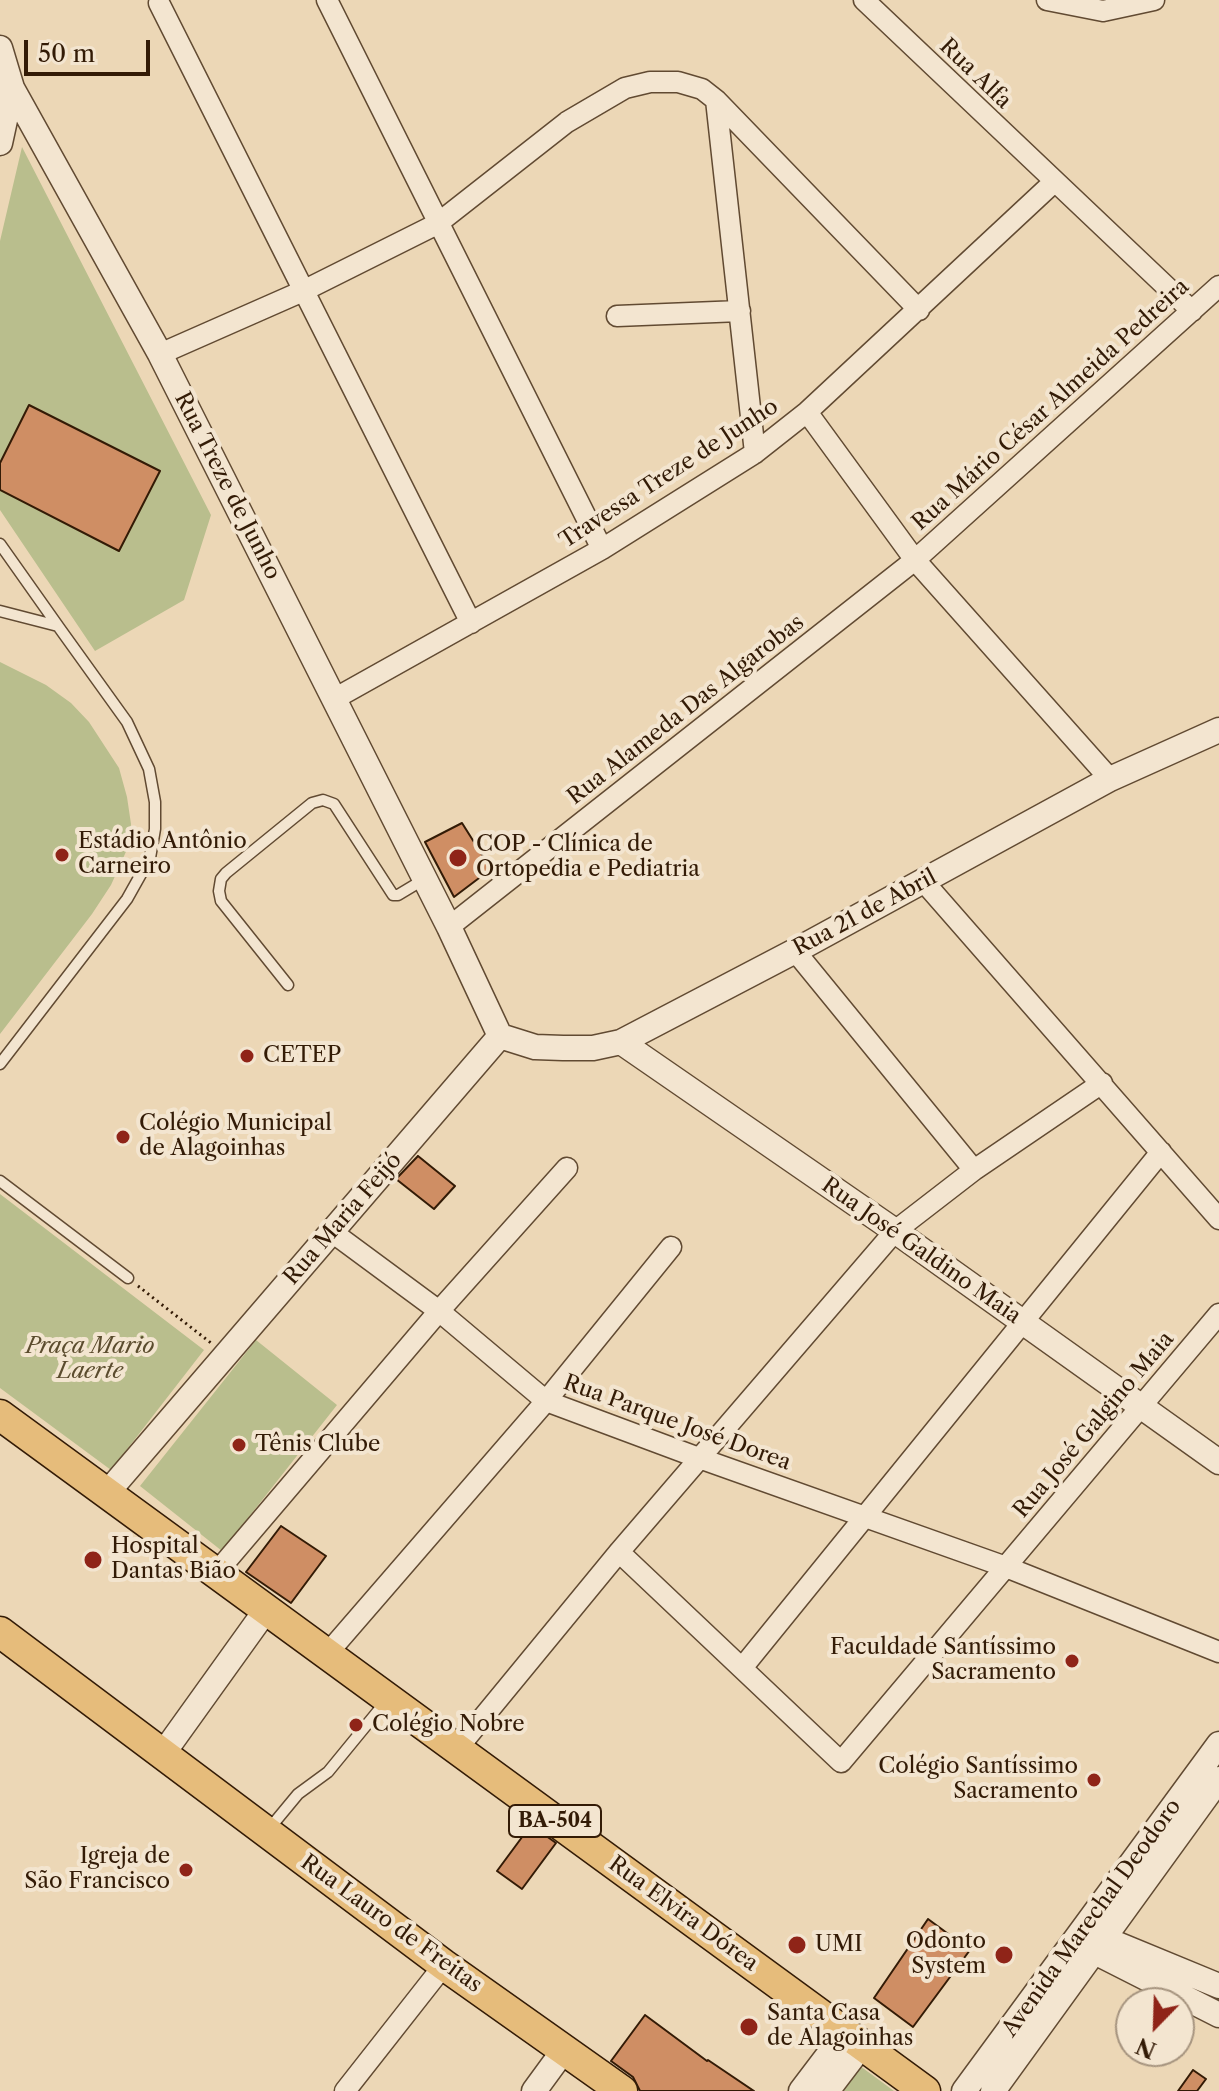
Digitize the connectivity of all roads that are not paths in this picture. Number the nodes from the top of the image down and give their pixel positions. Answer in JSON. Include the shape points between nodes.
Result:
{"nodes":[{"id":1,"x":327,"y":0,"type":"edge"},
{"id":2,"x":1047,"y":0,"type":"edge"},
{"id":3,"x":1154,"y":0,"type":"edge"},
{"id":4,"x":868,"y":2,"type":"edge"},
{"id":5,"x":159,"y":3,"type":"dead end"},
{"id":6,"x":0,"y":48,"type":"edge"},
{"id":7,"x":12,"y":88,"type":"junction"},
{"id":8,"x":716,"y":100,"type":"junction"},
{"id":9,"x":0,"y":143,"type":"edge"},
{"id":10,"x":1054,"y":182,"type":"junction"},
{"id":11,"x":437,"y":224,"type":"junction"},
{"id":12,"x":1219,"y":286,"type":"edge"},
{"id":13,"x":303,"y":291,"type":"junction"},
{"id":14,"x":919,"y":310,"type":"junction"},
{"id":15,"x":740,"y":311,"type":"junction"},
{"id":16,"x":1192,"y":311,"type":"junction"},
{"id":17,"x":617,"y":316,"type":"dead end"},
{"id":18,"x":160,"y":354,"type":"junction"},
{"id":19,"x":807,"y":412,"type":"junction"},
{"id":20,"x":755,"y":453,"type":"junction"},
{"id":21,"x":0,"y":544,"type":"edge"},
{"id":22,"x":602,"y":549,"type":"junction"},
{"id":23,"x":915,"y":560,"type":"junction"},
{"id":24,"x":0,"y":611,"type":"edge"},
{"id":25,"x":471,"y":623,"type":"junction"},
{"id":26,"x":58,"y":626,"type":"junction"},
{"id":27,"x":334,"y":699,"type":"junction"},
{"id":28,"x":1219,"y":730,"type":"edge"},
{"id":29,"x":1110,"y":779,"type":"junction"},
{"id":30,"x":425,"y":879,"type":"junction"},
{"id":31,"x":924,"y":882,"type":"junction"},
{"id":32,"x":449,"y":927,"type":"junction"},
{"id":33,"x":795,"y":951,"type":"junction"},
{"id":34,"x":288,"y":985,"type":"dead end"},
{"id":35,"x":500,"y":1036,"type":"junction"},
{"id":36,"x":621,"y":1042,"type":"junction"},
{"id":37,"x":0,"y":1064,"type":"edge"},
{"id":38,"x":1102,"y":1083,"type":"junction"},
{"id":39,"x":1161,"y":1152,"type":"junction"},
{"id":40,"x":567,"y":1168,"type":"dead end"},
{"id":41,"x":974,"y":1170,"type":"junction"},
{"id":42,"x":0,"y":1181,"type":"edge"},
{"id":43,"x":1219,"y":1219,"type":"edge"},
{"id":44,"x":895,"y":1231,"type":"junction"},
{"id":45,"x":332,"y":1232,"type":"junction"},
{"id":46,"x":671,"y":1247,"type":"dead end"},
{"id":47,"x":128,"y":1278,"type":"road end"},
{"id":48,"x":439,"y":1311,"type":"junction"},
{"id":49,"x":1219,"y":1314,"type":"edge"},
{"id":50,"x":1023,"y":1322,"type":"junction"},
{"id":51,"x":546,"y":1401,"type":"junction"},
{"id":52,"x":1140,"y":1406,"type":"junction"},
{"id":53,"x":0,"y":1415,"type":"edge"},
{"id":54,"x":699,"y":1458,"type":"junction"},
{"id":55,"x":1219,"y":1462,"type":"edge"},
{"id":56,"x":107,"y":1493,"type":"junction"},
{"id":57,"x":867,"y":1517,"type":"junction"},
{"id":58,"x":619,"y":1552,"type":"junction"},
{"id":59,"x":1006,"y":1567,"type":"junction"},
{"id":60,"x":216,"y":1573,"type":"junction"},
{"id":61,"x":266,"y":1610,"type":"junction"},
{"id":62,"x":0,"y":1632,"type":"edge"},
{"id":63,"x":1219,"y":1652,"type":"edge"},
{"id":64,"x":327,"y":1654,"type":"junction"},
{"id":65,"x":742,"y":1668,"type":"junction"},
{"id":66,"x":388,"y":1699,"type":"junction"},
{"id":67,"x":1219,"y":1744,"type":"edge"},
{"id":68,"x":457,"y":1749,"type":"junction"},
{"id":69,"x":162,"y":1755,"type":"junction"},
{"id":70,"x":1219,"y":1779,"type":"edge"},
{"id":71,"x":266,"y":1832,"type":"junction"},
{"id":72,"x":1088,"y":1940,"type":"junction"},
{"id":73,"x":444,"y":1965,"type":"junction"},
{"id":74,"x":1219,"y":1986,"type":"edge"},
{"id":75,"x":1219,"y":2015,"type":"edge"},
{"id":76,"x":854,"y":2039,"type":"junction"},
{"id":77,"x":564,"y":2050,"type":"junction"},
{"id":78,"x":345,"y":2091,"type":"edge"},
{"id":79,"x":534,"y":2091,"type":"edge"},
{"id":80,"x":622,"y":2091,"type":"edge"},
{"id":81,"x":801,"y":2091,"type":"edge"},
{"id":82,"x":827,"y":2091,"type":"edge"},
{"id":83,"x":925,"y":2091,"type":"edge"},
{"id":84,"x":964,"y":2091,"type":"edge"},
{"id":85,"x":993,"y":2091,"type":"edge"}],
"edges":[{"from":1,"to":11,"type":"street"},
{"from":2,"to":3,"type":"street","via":[[1103,11]]},
{"from":4,"to":10,"type":"street","name":"Rua Alfa"},
{"from":5,"to":13,"type":"street"},
{"from":6,"to":7,"type":"street","name":"Rua Treze de Junho"},
{"from":7,"to":9,"type":"street"},
{"from":7,"to":18,"type":"street","name":"Rua Treze de Junho"},
{"from":8,"to":11,"type":"street","via":[[678,82],[625,88],[567,122]]},
{"from":8,"to":14,"type":"street"},
{"from":8,"to":15,"type":"street"},
{"from":10,"to":14,"type":"street","name":"Travessa Treze de Junho"},
{"from":10,"to":16,"type":"street","name":"Rua Alfa"},
{"from":11,"to":13,"type":"street"},
{"from":11,"to":22,"type":"street"},
{"from":12,"to":16,"type":"street","name":"Rua Mário César Almeida Pedreira"},
{"from":13,"to":18,"type":"street"},
{"from":13,"to":25,"type":"street"},
{"from":14,"to":19,"type":"street","name":"Travessa Treze de Junho"},
{"from":15,"to":17,"type":"street"},
{"from":15,"to":20,"type":"street"},
{"from":16,"to":23,"type":"street","name":"Rua Mário César Almeida Pedreira"},
{"from":18,"to":27,"type":"street","name":"Rua Treze de Junho"},
{"from":19,"to":20,"type":"street","name":"Travessa Treze de Junho"},
{"from":19,"to":23,"type":"street"},
{"from":20,"to":22,"type":"street","name":"Travessa Treze de Junho"},
{"from":21,"to":26,"type":"lane"},
{"from":22,"to":25,"type":"street","name":"Travessa Treze de Junho"},
{"from":23,"to":29,"type":"street"},
{"from":23,"to":32,"type":"street","name":"Rua Alameda Das Algarobas"},
{"from":24,"to":26,"type":"lane"},
{"from":25,"to":27,"type":"street","name":"Travessa Treze de Junho"},
{"from":26,"to":37,"type":"lane","via":[[138,745],[149,769],[155,829],[150,858],[127,899]]},
{"from":27,"to":30,"type":"street","name":"Rua Treze de Junho"},
{"from":28,"to":29,"type":"street","name":"Rua 21 de Abril"},
{"from":29,"to":31,"type":"street","name":"Rua 21 de Abril"},
{"from":30,"to":32,"type":"street","name":"Rua Treze de Junho"},
{"from":30,"to":34,"type":"lane","via":[[393,895],[334,804],[312,803],[226,873],[219,891],[221,901]]},
{"from":31,"to":33,"type":"street","name":"Rua 21 de Abril"},
{"from":31,"to":38,"type":"street"},
{"from":32,"to":35,"type":"street"},
{"from":33,"to":36,"type":"street","name":"Rua 21 de Abril"},
{"from":33,"to":41,"type":"street"},
{"from":35,"to":36,"type":"street","name":"Rua 21 de Abril","via":[[535,1047],[593,1048]]},
{"from":35,"to":45,"type":"street","name":"Rua Maria Feijó"},
{"from":36,"to":44,"type":"street","name":"Rua José Galdino Maia"},
{"from":38,"to":39,"type":"street"},
{"from":38,"to":41,"type":"street"},
{"from":39,"to":43,"type":"street"},
{"from":39,"to":50,"type":"street"},
{"from":40,"to":48,"type":"street"},
{"from":41,"to":44,"type":"street"},
{"from":42,"to":47,"type":"lane"},
{"from":44,"to":50,"type":"street","name":"Rua José Galdino Maia"},
{"from":44,"to":54,"type":"street"},
{"from":45,"to":48,"type":"street","name":"Rua Parque José Dorea"},
{"from":45,"to":56,"type":"street","name":"Rua Maria Feijó"},
{"from":46,"to":51,"type":"street"},
{"from":48,"to":51,"type":"street","name":"Rua Parque José Dorea"},
{"from":48,"to":60,"type":"street"},
{"from":49,"to":52,"type":"street","name":"Rua José Galgino Maia"},
{"from":50,"to":52,"type":"street","name":"Rua José Galdino Maia"},
{"from":50,"to":57,"type":"street"},
{"from":51,"to":54,"type":"street","name":"Rua Parque José Dorea"},
{"from":51,"to":64,"type":"street"},
{"from":52,"to":55,"type":"street","name":"Rua José Galdino Maia"},
{"from":52,"to":59,"type":"street","name":"Rua José Galgino Maia"},
{"from":53,"to":56,"type":"main road","number":"BA-504"},
{"from":54,"to":57,"type":"street","name":"Rua Parque José Dorea"},
{"from":54,"to":58,"type":"street"},
{"from":56,"to":60,"type":"main road","number":"BA-504"},
{"from":57,"to":59,"type":"street","name":"Rua Parque José Dorea"},
{"from":57,"to":65,"type":"street"},
{"from":58,"to":65,"type":"street"},
{"from":58,"to":68,"type":"street"},
{"from":59,"to":63,"type":"street","name":"Rua Parque José Dorea"},
{"from":59,"to":65,"type":"street","via":[[845,1761],[837,1760]]},
{"from":60,"to":61,"type":"main road","number":"BA-504"},
{"from":61,"to":64,"type":"main road","name":"Rua Elvira Dórea","number":"BA-504"},
{"from":61,"to":69,"type":"street"},
{"from":62,"to":69,"type":"main road","name":"Rua Lauro de Freitas"},
{"from":64,"to":66,"type":"main road","name":"Rua Elvira Dórea","number":"BA-504"},
{"from":66,"to":68,"type":"main road","name":"Rua Elvira Dórea","number":"BA-504"},
{"from":66,"to":71,"type":"lane","via":[[328,1772],[298,1794]]},
{"from":67,"to":72,"type":"street","name":"Avenida Marechal Deodoro"},
{"from":68,"to":76,"type":"main road","name":"Rua Elvira Dórea","number":"BA-504"},
{"from":69,"to":71,"type":"main road","name":"Rua Lauro de Freitas"},
{"from":70,"to":72,"type":"street"},
{"from":71,"to":73,"type":"main road","name":"Rua Lauro de Freitas"},
{"from":72,"to":74,"type":"street"},
{"from":72,"to":75,"type":"street"},
{"from":72,"to":84,"type":"street","name":"Avenida Marechal Deodoro"},
{"from":72,"to":85,"type":"street"},
{"from":73,"to":77,"type":"main road","name":"Rua Lauro de Freitas"},
{"from":73,"to":78,"type":"street"},
{"from":76,"to":81,"type":"street"},
{"from":76,"to":82,"type":"street"},
{"from":76,"to":83,"type":"main road","number":"BA-504"},
{"from":77,"to":79,"type":"street"},
{"from":77,"to":80,"type":"main road","name":"Rua Lauro de Freitas"}]}
